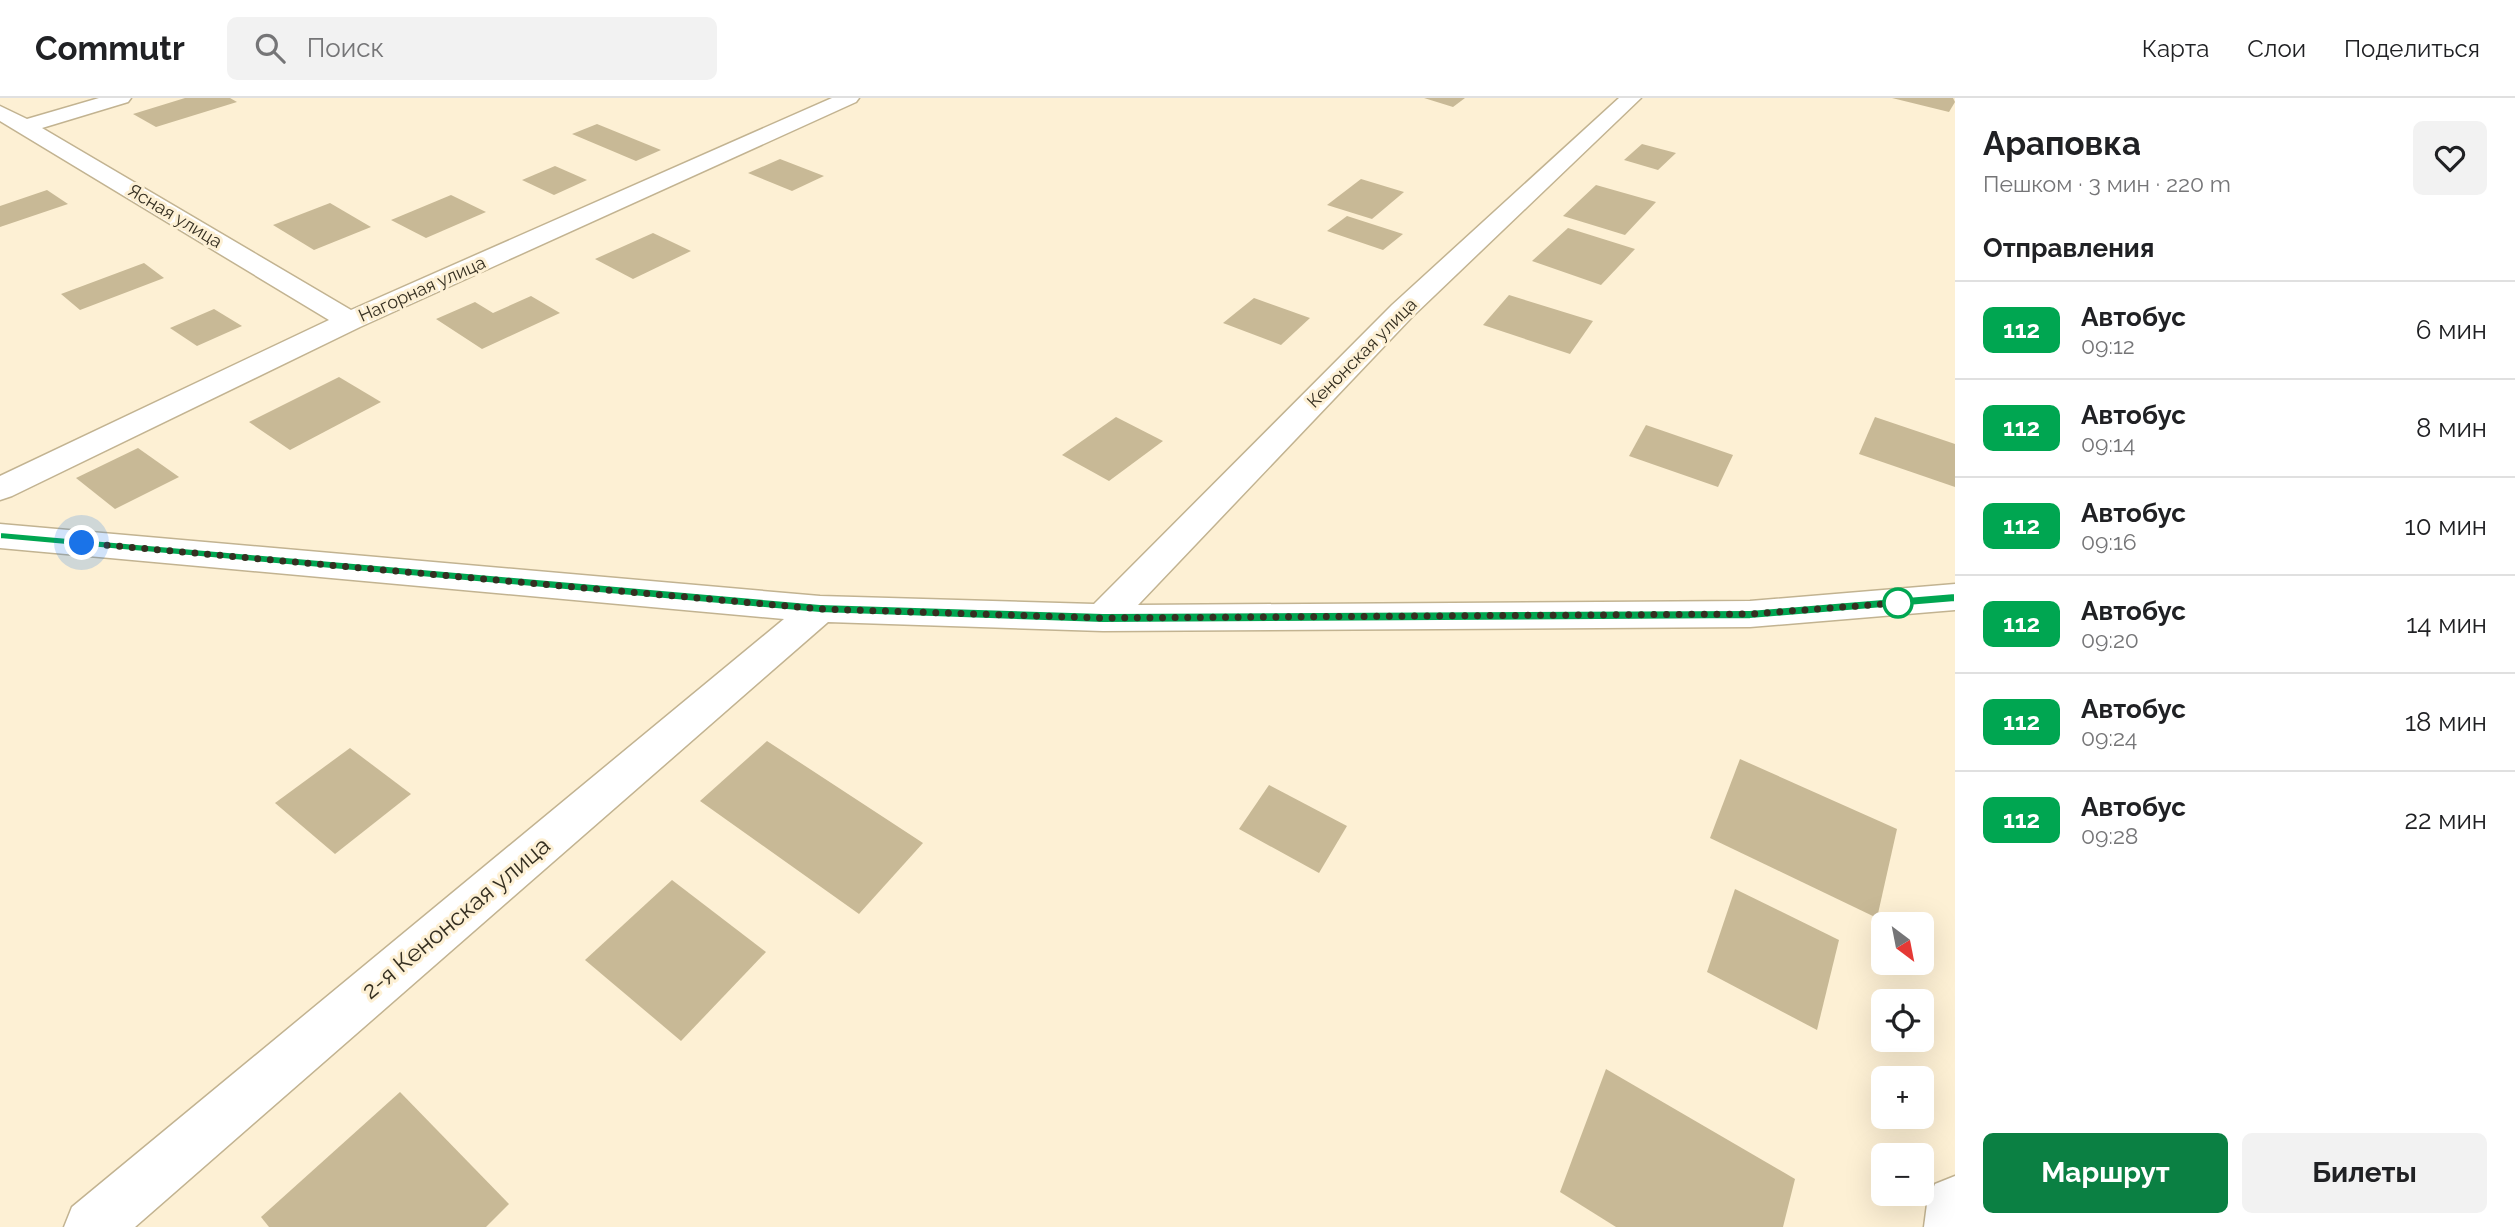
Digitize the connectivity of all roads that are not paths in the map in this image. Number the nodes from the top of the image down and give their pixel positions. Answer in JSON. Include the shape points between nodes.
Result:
{"nodes":[{"id":1,"x":121,"y":98,"type":"edge"},
{"id":2,"x":849,"y":98,"type":"edge"},
{"id":3,"x":1631,"y":98,"type":"edge"},
{"id":4,"x":0,"y":112,"type":"edge"},
{"id":5,"x":26,"y":126,"type":"junction"},
{"id":6,"x":350,"y":321,"type":"junction"},
{"id":7,"x":0,"y":489,"type":"edge"},
{"id":8,"x":0,"y":536,"type":"edge"},
{"id":9,"x":1955,"y":597,"type":"edge"},
{"id":10,"x":820,"y":609,"type":"junction"},
{"id":11,"x":1103,"y":618,"type":"junction"},
{"id":12,"x":1955,"y":1204,"type":"edge"},
{"id":13,"x":92,"y":1227,"type":"edge"},
{"id":14,"x":1952,"y":1227,"type":"edge"}],
"edges":[{"from":1,"to":5,"type":"street"},
{"from":2,"to":6,"type":"street","name":"Нагорная улица"},
{"from":3,"to":11,"type":"street","name":"Кенонская улица","via":[[1402,311]]},
{"from":4,"to":5,"type":"street","name":"Ясная улица"},
{"from":5,"to":6,"type":"street","name":"Ясная улица"},
{"from":6,"to":7,"type":"street","name":"Нагорная улица"},
{"from":8,"to":10,"type":"street"},
{"from":9,"to":11,"type":"street","via":[[1750,614]]},
{"from":10,"to":11,"type":"street"},
{"from":10,"to":13,"type":"street","name":"2-я Кенонская улица"},
{"from":12,"to":14,"type":"street"}]}
